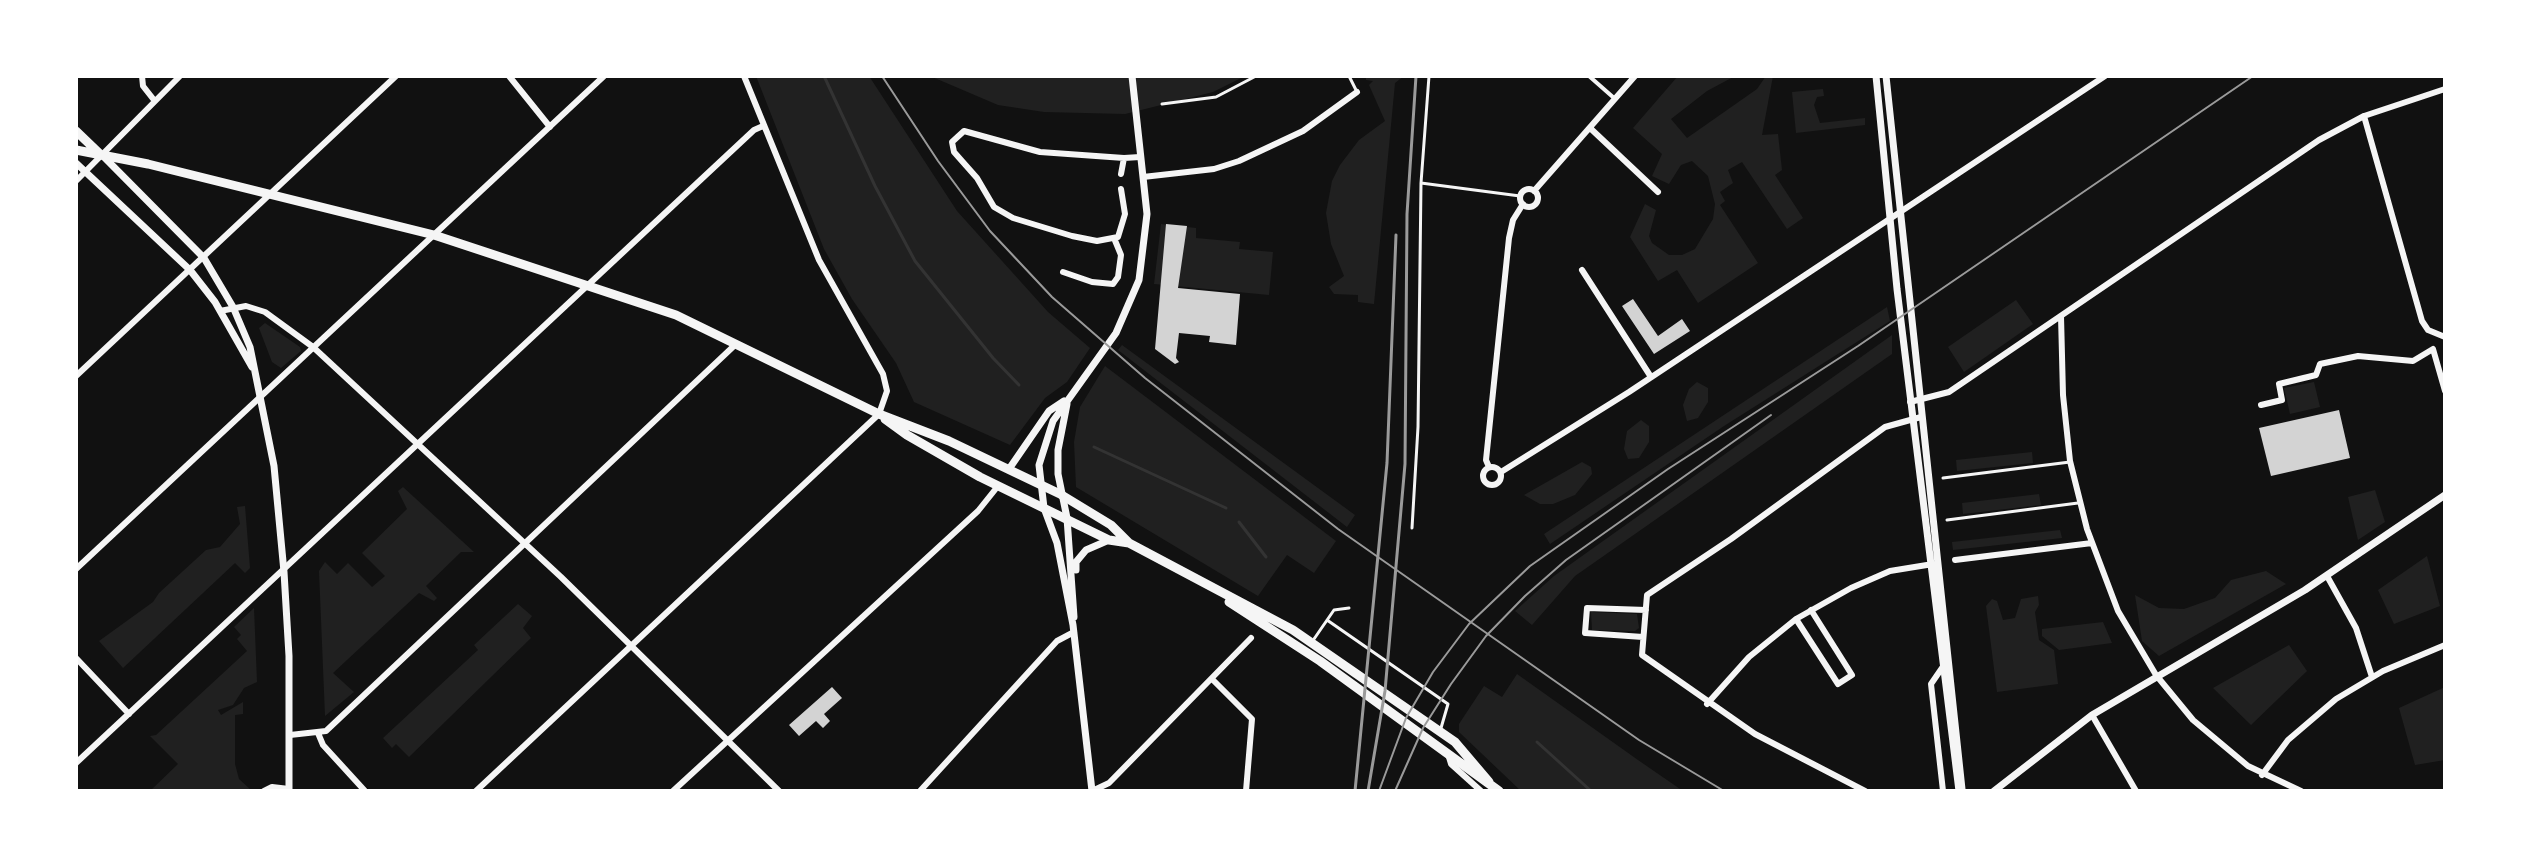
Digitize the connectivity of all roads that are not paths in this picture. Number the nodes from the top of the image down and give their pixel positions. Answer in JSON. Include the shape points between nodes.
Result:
{"nodes":[{"id":1,"x":142,"y":76,"type":"edge"},
{"id":2,"x":180,"y":76,"type":"edge"},
{"id":3,"x":396,"y":76,"type":"edge"},
{"id":4,"x":509,"y":76,"type":"edge"},
{"id":5,"x":604,"y":76,"type":"edge"},
{"id":6,"x":744,"y":76,"type":"edge"},
{"id":7,"x":1132,"y":76,"type":"edge"},
{"id":8,"x":1256,"y":76,"type":"edge"},
{"id":9,"x":1349,"y":76,"type":"edge"},
{"id":10,"x":1429,"y":76,"type":"edge"},
{"id":11,"x":1589,"y":76,"type":"edge"},
{"id":12,"x":1635,"y":76,"type":"edge"},
{"id":13,"x":1876,"y":76,"type":"edge"},
{"id":14,"x":1886,"y":76,"type":"edge"},
{"id":15,"x":2105,"y":76,"type":"edge"},
{"id":16,"x":2445,"y":89,"type":"edge"},
{"id":17,"x":1357,"y":92,"type":"joint"},
{"id":18,"x":1615,"y":99,"type":"junction"},
{"id":19,"x":154,"y":100,"type":"junction"},
{"id":20,"x":1162,"y":104,"type":"dead end"},
{"id":21,"x":2364,"y":116,"type":"junction"},
{"id":22,"x":763,"y":126,"type":"junction"},
{"id":23,"x":550,"y":127,"type":"junction"},
{"id":24,"x":1590,"y":128,"type":"junction"},
{"id":25,"x":76,"y":131,"type":"edge"},
{"id":26,"x":76,"y":150,"type":"edge"},
{"id":27,"x":101,"y":155,"type":"junction"},
{"id":28,"x":1140,"y":157,"type":"junction"},
{"id":29,"x":1124,"y":158,"type":"junction"},
{"id":30,"x":76,"y":163,"type":"edge"},
{"id":31,"x":85,"y":171,"type":"junction"},
{"id":32,"x":1121,"y":174,"type":"dead end"},
{"id":33,"x":1143,"y":177,"type":"junction"},
{"id":34,"x":76,"y":181,"type":"edge"},
{"id":35,"x":1421,"y":183,"type":"junction"},
{"id":36,"x":1121,"y":189,"type":"dead end"},
{"id":37,"x":1534,"y":191,"type":"junction"},
{"id":38,"x":1658,"y":192,"type":"dead end"},
{"id":39,"x":272,"y":194,"type":"junction"},
{"id":40,"x":1520,"y":196,"type":"junction"},
{"id":41,"x":1523,"y":204,"type":"junction"},
{"id":42,"x":1899,"y":211,"type":"junction"},
{"id":43,"x":1889,"y":217,"type":"junction"},
{"id":44,"x":434,"y":235,"type":"junction"},
{"id":45,"x":1114,"y":238,"type":"junction"},
{"id":46,"x":204,"y":258,"type":"junction"},
{"id":47,"x":190,"y":270,"type":"junction"},
{"id":48,"x":1582,"y":270,"type":"dead end"},
{"id":49,"x":1063,"y":272,"type":"dead end"},
{"id":50,"x":589,"y":285,"type":"junction"},
{"id":51,"x":233,"y":307,"type":"junction"},
{"id":52,"x":220,"y":311,"type":"junction"},
{"id":53,"x":2061,"y":316,"type":"junction"},
{"id":54,"x":2445,"y":337,"type":"edge"},
{"id":55,"x":736,"y":344,"type":"junction"},
{"id":56,"x":313,"y":347,"type":"junction"},
{"id":57,"x":255,"y":372,"type":"junction"},
{"id":58,"x":76,"y":376,"type":"edge"},
{"id":59,"x":1651,"y":377,"type":"junction"},
{"id":60,"x":2445,"y":391,"type":"edge"},
{"id":61,"x":263,"y":398,"type":"junction"},
{"id":62,"x":1069,"y":398,"type":"junction"},
{"id":63,"x":1915,"y":401,"type":"junction"},
{"id":64,"x":2261,"y":405,"type":"dead end"},
{"id":65,"x":879,"y":414,"type":"junction"},
{"id":66,"x":1916,"y":417,"type":"junction"},
{"id":67,"x":419,"y":443,"type":"junction"},
{"id":68,"x":2071,"y":462,"type":"junction"},
{"id":69,"x":1489,"y":467,"type":"junction"},
{"id":70,"x":1009,"y":469,"type":"junction"},
{"id":71,"x":1501,"y":472,"type":"junction"},
{"id":72,"x":1943,"y":478,"type":"dead end"},
{"id":73,"x":1038,"y":483,"type":"junction"},
{"id":74,"x":998,"y":486,"type":"junction"},
{"id":75,"x":1060,"y":494,"type":"junction"},
{"id":76,"x":2445,"y":495,"type":"edge"},
{"id":77,"x":2079,"y":503,"type":"junction"},
{"id":78,"x":1044,"y":508,"type":"junction"},
{"id":79,"x":1067,"y":518,"type":"junction"},
{"id":80,"x":1947,"y":520,"type":"dead end"},
{"id":81,"x":1412,"y":528,"type":"dead end"},
{"id":82,"x":1109,"y":540,"type":"junction"},
{"id":83,"x":1129,"y":543,"type":"junction"},
{"id":84,"x":2092,"y":543,"type":"junction"},
{"id":85,"x":526,"y":544,"type":"junction"},
{"id":86,"x":1955,"y":560,"type":"dead end"},
{"id":87,"x":1934,"y":564,"type":"junction"},
{"id":88,"x":76,"y":569,"type":"edge"},
{"id":89,"x":284,"y":572,"type":"junction"},
{"id":90,"x":2327,"y":576,"type":"junction"},
{"id":91,"x":1074,"y":588,"type":"junction"},
{"id":92,"x":1209,"y":588,"type":"junction"},
{"id":93,"x":1349,"y":608,"type":"dead end"},
{"id":94,"x":1646,"y":610,"type":"junction"},
{"id":95,"x":1811,"y":610,"type":"junction"},
{"id":96,"x":1796,"y":619,"type":"junction"},
{"id":97,"x":1327,"y":620,"type":"junction"},
{"id":98,"x":1074,"y":628,"type":"junction"},
{"id":99,"x":1643,"y":637,"type":"junction"},
{"id":100,"x":1251,"y":638,"type":"dead end"},
{"id":101,"x":1312,"y":643,"type":"junction"},
{"id":102,"x":631,"y":644,"type":"junction"},
{"id":103,"x":2445,"y":645,"type":"edge"},
{"id":104,"x":1305,"y":652,"type":"junction"},
{"id":105,"x":76,"y":658,"type":"edge"},
{"id":106,"x":1945,"y":667,"type":"junction"},
{"id":107,"x":2156,"y":675,"type":"junction"},
{"id":108,"x":2372,"y":677,"type":"junction"},
{"id":109,"x":1212,"y":679,"type":"junction"},
{"id":110,"x":1707,"y":704,"type":"junction"},
{"id":111,"x":129,"y":714,"type":"junction"},
{"id":112,"x":2092,"y":715,"type":"junction"},
{"id":113,"x":1441,"y":732,"type":"junction"},
{"id":114,"x":318,"y":733,"type":"junction"},
{"id":115,"x":290,"y":735,"type":"junction"},
{"id":116,"x":729,"y":739,"type":"junction"},
{"id":117,"x":1447,"y":751,"type":"junction"},
{"id":118,"x":76,"y":763,"type":"edge"},
{"id":119,"x":2262,"y":775,"type":"junction"},
{"id":120,"x":1489,"y":782,"type":"junction"},
{"id":121,"x":289,"y":790,"type":"edge"},
{"id":122,"x":264,"y":791,"type":"edge"},
{"id":123,"x":365,"y":791,"type":"edge"},
{"id":124,"x":476,"y":791,"type":"edge"},
{"id":125,"x":673,"y":791,"type":"edge"},
{"id":126,"x":779,"y":791,"type":"edge"},
{"id":127,"x":920,"y":791,"type":"edge"},
{"id":128,"x":1092,"y":791,"type":"edge"},
{"id":129,"x":1246,"y":791,"type":"edge"},
{"id":130,"x":1481,"y":791,"type":"edge"},
{"id":131,"x":1499,"y":791,"type":"edge"},
{"id":132,"x":1865,"y":791,"type":"edge"},
{"id":133,"x":1943,"y":791,"type":"edge"},
{"id":134,"x":1960,"y":791,"type":"edge"},
{"id":135,"x":1994,"y":791,"type":"edge"},
{"id":136,"x":2136,"y":791,"type":"edge"},
{"id":137,"x":2301,"y":791,"type":"edge"}],
"edges":[{"from":1,"to":19,"type":"street"},
{"from":2,"to":19,"type":"street"},
{"from":3,"to":39,"type":"street"},
{"from":4,"to":23,"type":"street"},
{"from":5,"to":23,"type":"street"},
{"from":6,"to":22,"type":"street"},
{"from":7,"to":28,"type":"street"},
{"from":8,"to":20,"type":"lane","via":[[1216,97]]},
{"from":9,"to":17,"type":"lane"},
{"from":10,"to":35,"type":"lane"},
{"from":11,"to":18,"type":"street"},
{"from":12,"to":18,"type":"street"},
{"from":13,"to":43,"type":"street"},
{"from":14,"to":42,"type":"street"},
{"from":15,"to":42,"type":"street"},
{"from":16,"to":21,"type":"street"},
{"from":17,"to":33,"type":"street","via":[[1303,131],[1239,161]]},
{"from":18,"to":24,"type":"street"},
{"from":19,"to":27,"type":"street"},
{"from":21,"to":53,"type":"street","via":[[2319,140]]},
{"from":21,"to":54,"type":"street","via":[[2422,321]]},
{"from":22,"to":50,"type":"street"},
{"from":22,"to":65,"type":"street","via":[[819,260],[883,374],[887,391]]},
{"from":23,"to":44,"type":"street"},
{"from":24,"to":37,"type":"street"},
{"from":24,"to":38,"type":"street"},
{"from":25,"to":27,"type":"main road"},
{"from":26,"to":27,"type":"main road"},
{"from":27,"to":31,"type":"street"},
{"from":27,"to":39,"type":"main road"},
{"from":27,"to":46,"type":"street"},
{"from":28,"to":29,"type":"street"},
{"from":28,"to":33,"type":"street"},
{"from":29,"to":32,"type":"street"},
{"from":29,"to":45,"type":"street","via":[[1040,152],[969,131],[959,132],[952,142],[954,152],[1002,213],[1072,236]]},
{"from":30,"to":31,"type":"street"},
{"from":31,"to":34,"type":"street"},
{"from":31,"to":47,"type":"street"},
{"from":33,"to":62,"type":"street","via":[[1147,214],[1139,280],[1116,333]]},
{"from":35,"to":40,"type":"lane"},
{"from":35,"to":81,"type":"lane"},
{"from":36,"to":45,"type":"street","via":[[1124,224]]},
{"from":37,"to":40,"type":"street","via":[[1527,189]]},
{"from":37,"to":41,"type":"street","via":[[1536,203]]},
{"from":39,"to":44,"type":"main road"},
{"from":39,"to":46,"type":"street"},
{"from":40,"to":41,"type":"street"},
{"from":41,"to":69,"type":"street","via":[[1509,238]]},
{"from":42,"to":43,"type":"street"},
{"from":42,"to":63,"type":"street"},
{"from":43,"to":59,"type":"street"},
{"from":43,"to":63,"type":"street"},
{"from":44,"to":50,"type":"main road"},
{"from":44,"to":56,"type":"street"},
{"from":45,"to":49,"type":"street","via":[[1121,255],[1113,284]]},
{"from":46,"to":47,"type":"street"},
{"from":46,"to":51,"type":"street"},
{"from":47,"to":52,"type":"street"},
{"from":47,"to":58,"type":"street"},
{"from":48,"to":59,"type":"street"},
{"from":50,"to":55,"type":"main road","via":[[676,315]]},
{"from":50,"to":67,"type":"street"},
{"from":51,"to":52,"type":"street"},
{"from":51,"to":56,"type":"street","via":[[265,312]]},
{"from":51,"to":57,"type":"street"},
{"from":52,"to":57,"type":"street"},
{"from":53,"to":63,"type":"street","via":[[1949,392]]},
{"from":53,"to":68,"type":"street"},
{"from":55,"to":65,"type":"main road"},
{"from":55,"to":85,"type":"street"},
{"from":56,"to":61,"type":"street"},
{"from":56,"to":67,"type":"street"},
{"from":57,"to":61,"type":"street"},
{"from":59,"to":71,"type":"street"},
{"from":60,"to":64,"type":"street","via":[[2433,349],[2413,361],[2358,356],[2320,364],[2316,375],[2279,384],[2282,400]]},
{"from":61,"to":88,"type":"street"},
{"from":61,"to":89,"type":"street"},
{"from":62,"to":70,"type":"street","via":[[1049,411]]},
{"from":62,"to":73,"type":"street","via":[[1042,448]]},
{"from":62,"to":75,"type":"street","via":[[1058,450]]},
{"from":63,"to":66,"type":"street"},
{"from":65,"to":70,"type":"main road"},
{"from":65,"to":74,"type":"main road"},
{"from":65,"to":102,"type":"street"},
{"from":66,"to":87,"type":"street"},
{"from":66,"to":94,"type":"street","via":[[1885,427],[1647,595]]},
{"from":67,"to":85,"type":"street"},
{"from":67,"to":89,"type":"street"},
{"from":68,"to":72,"type":"lane"},
{"from":68,"to":77,"type":"street"},
{"from":69,"to":71,"type":"street"},
{"from":69,"to":71,"type":"street","via":[[1483,475],[1489,485],[1499,483]]},
{"from":70,"to":73,"type":"main road"},
{"from":70,"to":74,"type":"main road"},
{"from":73,"to":75,"type":"main road"},
{"from":73,"to":78,"type":"street"},
{"from":74,"to":78,"type":"main road"},
{"from":74,"to":116,"type":"street","via":[[978,511]]},
{"from":75,"to":79,"type":"street"},
{"from":75,"to":83,"type":"main road","via":[[1111,525]]},
{"from":76,"to":90,"type":"street"},
{"from":77,"to":80,"type":"lane"},
{"from":77,"to":84,"type":"street"},
{"from":78,"to":79,"type":"main road"},
{"from":78,"to":98,"type":"street","via":[[1057,543]]},
{"from":79,"to":82,"type":"main road"},
{"from":79,"to":91,"type":"street"},
{"from":82,"to":83,"type":"main road"},
{"from":82,"to":91,"type":"street","via":[[1086,550],[1076,562]]},
{"from":83,"to":92,"type":"main road"},
{"from":84,"to":86,"type":"street"},
{"from":84,"to":107,"type":"street","via":[[2118,611]]},
{"from":85,"to":102,"type":"street"},
{"from":85,"to":114,"type":"street"},
{"from":87,"to":95,"type":"street","via":[[1890,571]]},
{"from":87,"to":106,"type":"street"},
{"from":89,"to":111,"type":"street"},
{"from":89,"to":115,"type":"street"},
{"from":90,"to":107,"type":"street"},
{"from":90,"to":108,"type":"street","via":[[2356,628]]},
{"from":91,"to":98,"type":"street"},
{"from":92,"to":101,"type":"main road","via":[[1271,616]]},
{"from":92,"to":104,"type":"main road"},
{"from":93,"to":97,"type":"lane","via":[[1338,608]]},
{"from":94,"to":99,"type":"street"},
{"from":94,"to":99,"type":"street","via":[[1587,608],[1585,633]]},
{"from":95,"to":96,"type":"street"},
{"from":95,"to":96,"type":"street","via":[[1852,675],[1838,684]]},
{"from":96,"to":110,"type":"street","via":[[1749,657]]},
{"from":97,"to":101,"type":"lane"},
{"from":97,"to":113,"type":"lane","via":[[1448,704]]},
{"from":98,"to":127,"type":"street"},
{"from":98,"to":128,"type":"street"},
{"from":99,"to":110,"type":"street","via":[[1642,655]]},
{"from":100,"to":109,"type":"street"},
{"from":101,"to":104,"type":"main road"},
{"from":101,"to":113,"type":"main road"},
{"from":102,"to":116,"type":"street"},
{"from":102,"to":124,"type":"street"},
{"from":103,"to":108,"type":"street"},
{"from":104,"to":117,"type":"main road"},
{"from":105,"to":111,"type":"street"},
{"from":106,"to":133,"type":"street","via":[[1931,684]]},
{"from":106,"to":134,"type":"street"},
{"from":107,"to":112,"type":"street"},
{"from":107,"to":119,"type":"street","via":[[2215,741]]},
{"from":108,"to":119,"type":"street","via":[[2312,716]]},
{"from":109,"to":128,"type":"street","via":[[1109,783]]},
{"from":109,"to":129,"type":"street","via":[[1252,719]]},
{"from":110,"to":132,"type":"street"},
{"from":111,"to":118,"type":"street"},
{"from":112,"to":135,"type":"street"},
{"from":112,"to":136,"type":"street"},
{"from":113,"to":117,"type":"lane"},
{"from":113,"to":120,"type":"main road"},
{"from":114,"to":115,"type":"street"},
{"from":114,"to":123,"type":"street"},
{"from":115,"to":121,"type":"street"},
{"from":116,"to":125,"type":"street"},
{"from":116,"to":126,"type":"street"},
{"from":117,"to":120,"type":"main road"},
{"from":117,"to":130,"type":"street","via":[[1451,764]]},
{"from":119,"to":137,"type":"street"},
{"from":120,"to":131,"type":"main road"},
{"from":121,"to":122,"type":"street"}]}
